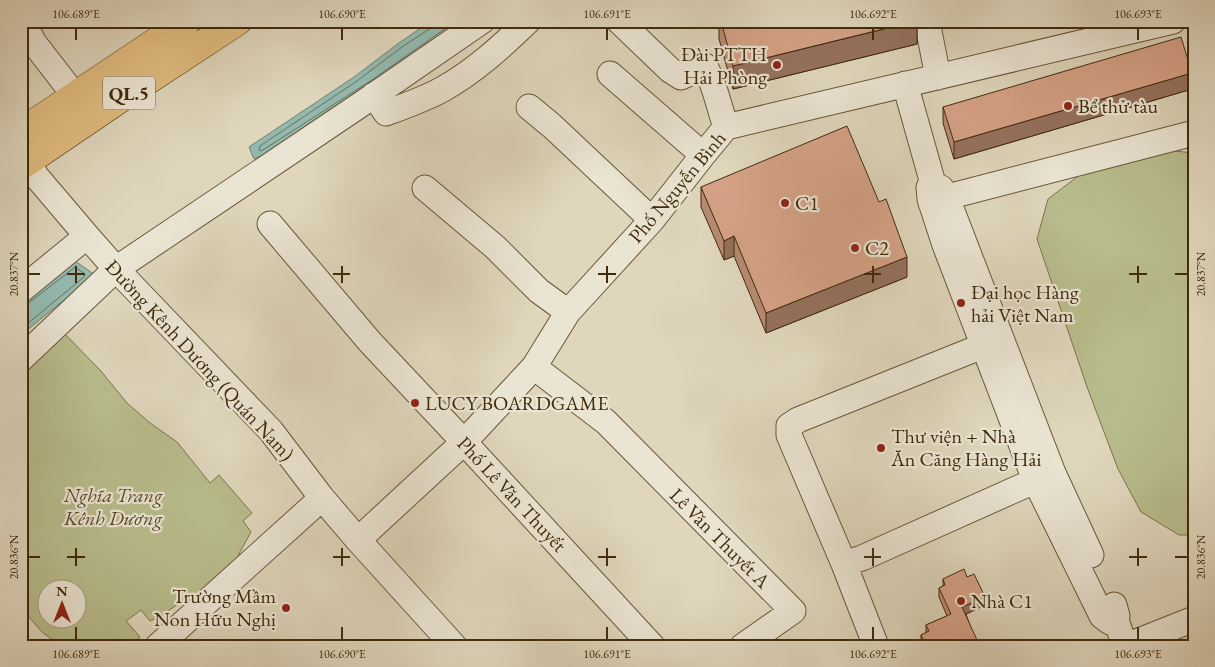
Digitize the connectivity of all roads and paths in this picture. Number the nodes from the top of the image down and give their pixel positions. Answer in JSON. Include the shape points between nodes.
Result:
{"nodes":[{"id":1,"x":187,"y":21,"type":"edge"},
{"id":2,"x":238,"y":21,"type":"edge"},
{"id":3,"x":482,"y":21,"type":"edge"},
{"id":4,"x":528,"y":21,"type":"edge"},
{"id":5,"x":618,"y":21,"type":"edge"},
{"id":6,"x":927,"y":21,"type":"edge"},
{"id":7,"x":1173,"y":21,"type":"edge"},
{"id":8,"x":33,"y":29,"type":"edge"},
{"id":9,"x":1085,"y":31,"type":"edge"},
{"id":10,"x":610,"y":74,"type":"dead end"},
{"id":11,"x":938,"y":77,"type":"junction"},
{"id":12,"x":905,"y":84,"type":"junction"},
{"id":13,"x":374,"y":95,"type":"junction"},
{"id":14,"x":75,"y":96,"type":"junction"},
{"id":15,"x":529,"y":107,"type":"dead end"},
{"id":16,"x":726,"y":127,"type":"junction"},
{"id":17,"x":21,"y":132,"type":"edge"},
{"id":18,"x":1194,"y":133,"type":"edge"},
{"id":19,"x":703,"y":155,"type":"junction"},
{"id":20,"x":25,"y":164,"type":"edge"},
{"id":21,"x":424,"y":188,"type":"dead end"},
{"id":22,"x":937,"y":194,"type":"junction"},
{"id":23,"x":652,"y":220,"type":"junction"},
{"id":24,"x":270,"y":224,"type":"dead end"},
{"id":25,"x":87,"y":236,"type":"junction"},
{"id":26,"x":116,"y":269,"type":"junction"},
{"id":27,"x":21,"y":290,"type":"edge"},
{"id":28,"x":568,"y":312,"type":"junction"},
{"id":29,"x":993,"y":342,"type":"junction"},
{"id":30,"x":21,"y":359,"type":"edge"},
{"id":31,"x":534,"y":367,"type":"junction"},
{"id":32,"x":464,"y":442,"type":"junction"},
{"id":33,"x":1044,"y":477,"type":"junction"},
{"id":34,"x":322,"y":498,"type":"junction"},
{"id":35,"x":358,"y":540,"type":"junction"},
{"id":36,"x":844,"y":564,"type":"junction"},
{"id":37,"x":1194,"y":619,"type":"edge"},
{"id":38,"x":158,"y":646,"type":"edge"},
{"id":39,"x":454,"y":646,"type":"edge"},
{"id":40,"x":652,"y":646,"type":"edge"},
{"id":41,"x":743,"y":646,"type":"edge"},
{"id":42,"x":876,"y":646,"type":"edge"},
{"id":43,"x":1126,"y":646,"type":"edge"}],
"edges":[{"from":1,"to":14,"type":"highway","number":"QL.5"},
{"from":2,"to":20,"type":"highway","number":"QL.5"},
{"from":3,"to":13,"type":"street"},
{"from":4,"to":13,"type":"street","via":[[502,47],[443,90],[386,113]]},
{"from":5,"to":16,"type":"street","via":[[681,77],[705,66]]},
{"from":6,"to":11,"type":"street"},
{"from":7,"to":9,"type":"street","name":"Phố Nguyễn Bình"},
{"from":8,"to":14,"type":"street"},
{"from":9,"to":11,"type":"street","name":"Phố Nguyễn Bình"},
{"from":10,"to":19,"type":"street"},
{"from":11,"to":12,"type":"street","name":"Phố Nguyễn Bình"},
{"from":12,"to":16,"type":"street","name":"Phố Nguyễn Bình"},
{"from":12,"to":22,"type":"street"},
{"from":13,"to":26,"type":"street"},
{"from":14,"to":17,"type":"highway","number":"QL.5"},
{"from":15,"to":23,"type":"street"},
{"from":16,"to":19,"type":"street","name":"Phố Nguyễn Bình"},
{"from":18,"to":22,"type":"street"},
{"from":19,"to":23,"type":"street","name":"Phố Nguyễn Bình"},
{"from":20,"to":25,"type":"street","name":"Đường Kênh Dương (Quán Nam)"},
{"from":21,"to":28,"type":"street","via":[[495,247],[539,291]]},
{"from":22,"to":29,"type":"street"},
{"from":23,"to":28,"type":"street","name":"Phố Nguyễn Bình"},
{"from":24,"to":32,"type":"street","name":"Phố Lê Văn Thuyết","via":[[370,342]]},
{"from":25,"to":26,"type":"street","name":"Đường Kênh Dương (Quán Nam)"},
{"from":25,"to":27,"type":"street"},
{"from":26,"to":30,"type":"street"},
{"from":26,"to":34,"type":"street","name":"Đường Kênh Dương (Quán Nam)","via":[[271,431]]},
{"from":28,"to":31,"type":"street","name":"Phố Nguyễn Bình"},
{"from":29,"to":33,"type":"street"},
{"from":29,"to":36,"type":"street","via":[[789,426],[788,434]]},
{"from":31,"to":32,"type":"street","name":"Phố Nguyễn Bình"},
{"from":31,"to":41,"type":"street","name":"Lê Văn Thuyết A","via":[[606,422],[792,610]]},
{"from":32,"to":35,"type":"street","name":"Phố Nguyễn Bình"},
{"from":32,"to":40,"type":"street","name":"Phố Lê Văn Thuyết"},
{"from":33,"to":36,"type":"street"},
{"from":33,"to":43,"type":"street","via":[[1102,616],[1110,622],[1116,620]]},
{"from":34,"to":35,"type":"street","name":"Đường Kênh Dương (Quán Nam)"},
{"from":34,"to":38,"type":"street"},
{"from":35,"to":39,"type":"street","name":"Đường Kênh Dương (Quán Nam)"},
{"from":36,"to":42,"type":"street"},
{"from":37,"to":43,"type":"street"}]}
